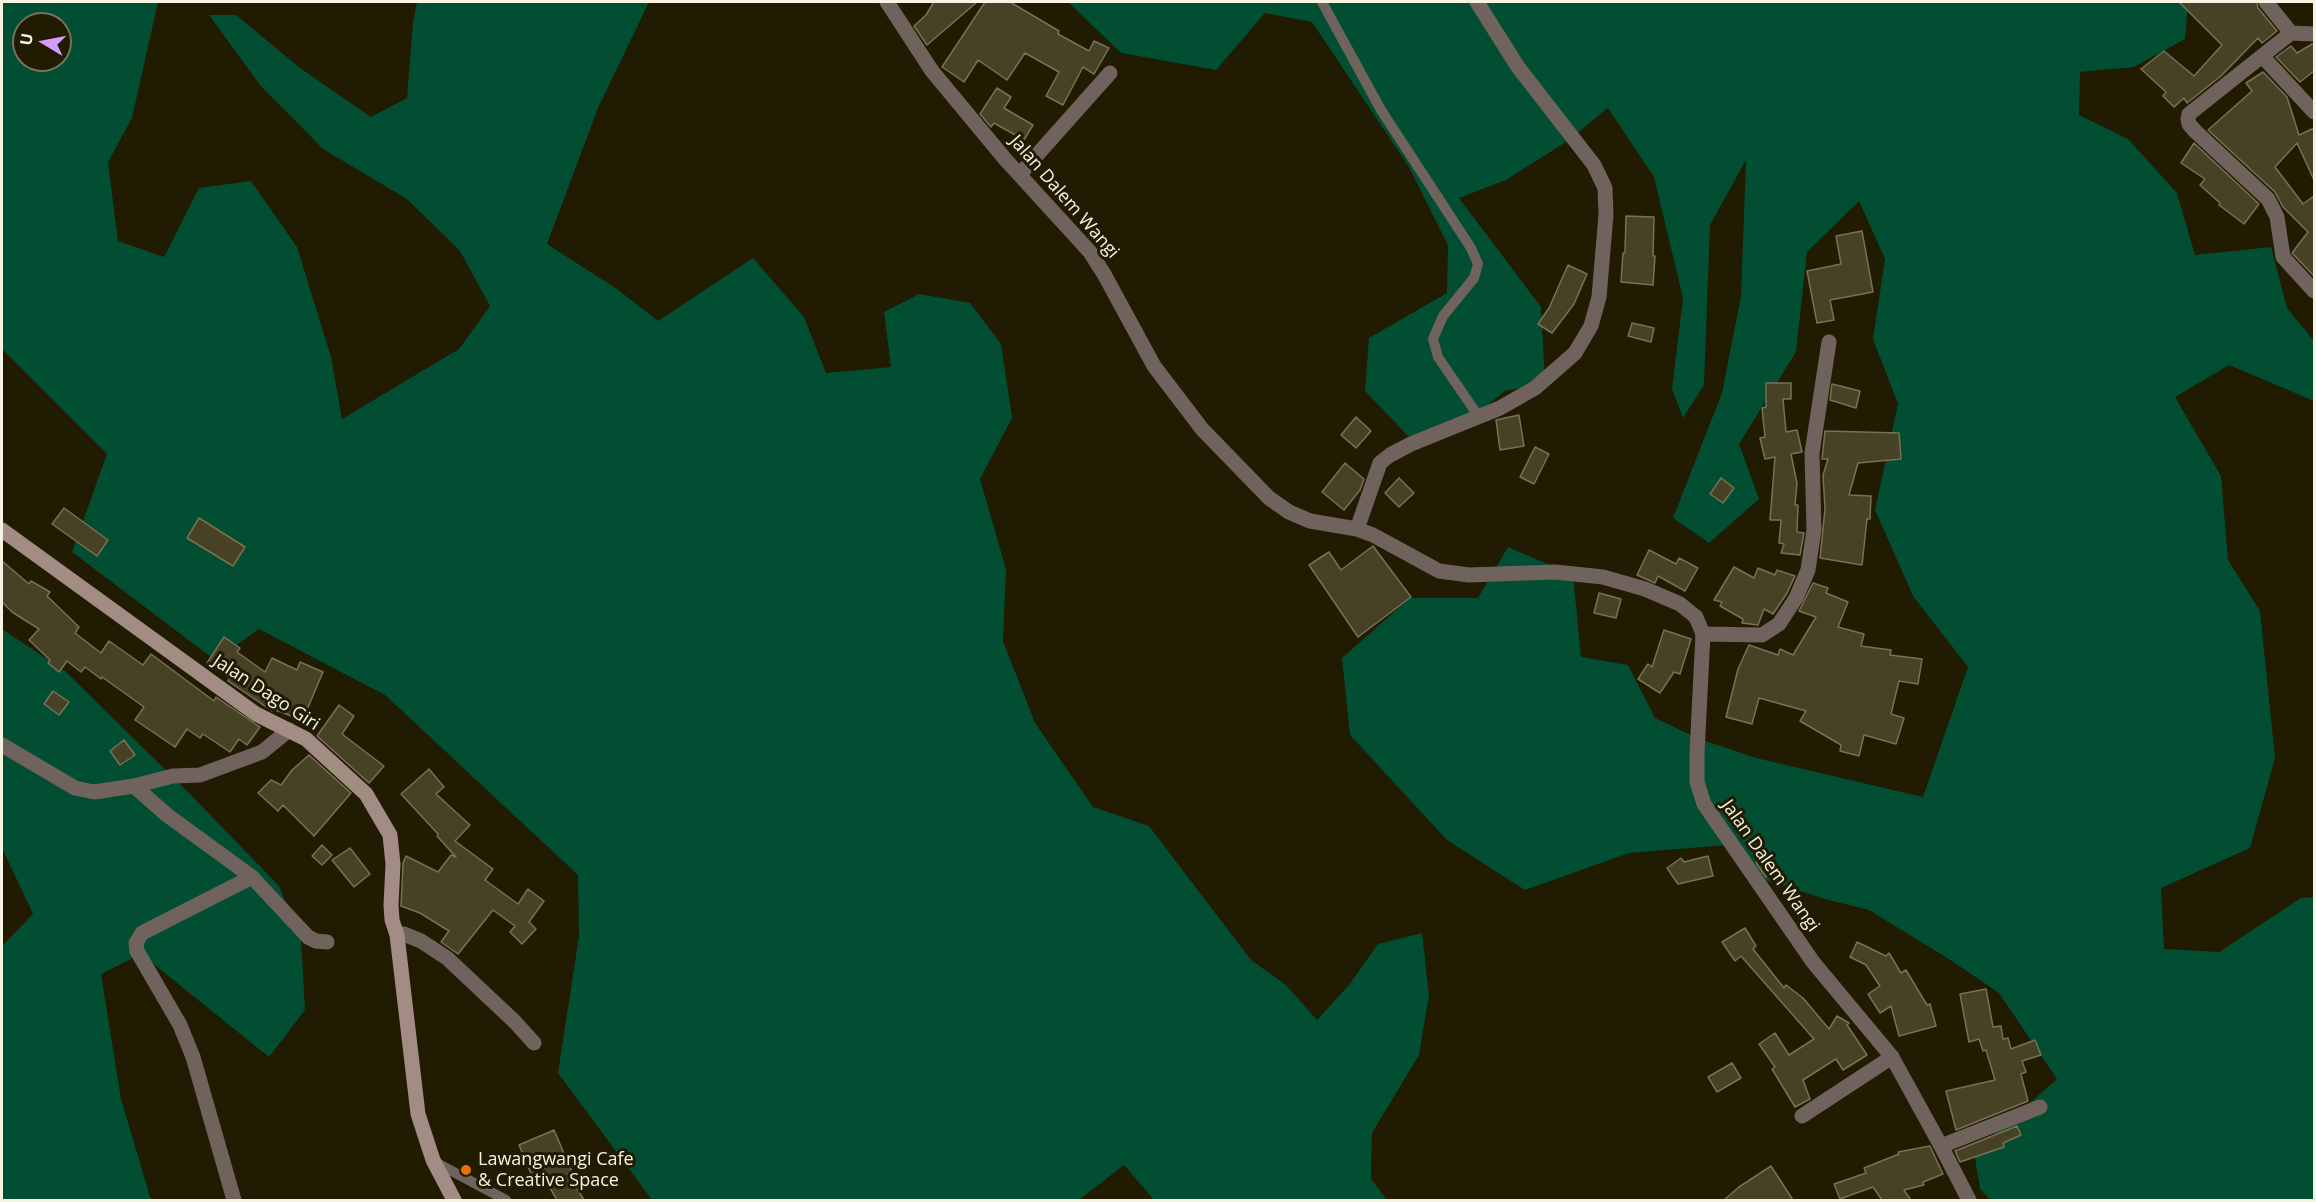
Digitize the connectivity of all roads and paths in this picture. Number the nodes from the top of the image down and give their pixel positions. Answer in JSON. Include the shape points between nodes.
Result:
{"nodes":[{"id":1,"x":887,"y":2,"type":"edge"},
{"id":2,"x":1322,"y":2,"type":"edge"},
{"id":3,"x":1477,"y":2,"type":"edge"},
{"id":4,"x":2266,"y":2,"type":"edge"},
{"id":5,"x":2291,"y":33,"type":"junction"},
{"id":6,"x":2314,"y":34,"type":"edge"},
{"id":7,"x":2262,"y":56,"type":"junction"},
{"id":8,"x":1110,"y":73,"type":"dead end"},
{"id":9,"x":2314,"y":112,"type":"edge"},
{"id":10,"x":1020,"y":174,"type":"junction"},
{"id":11,"x":2314,"y":291,"type":"edge"},
{"id":12,"x":1829,"y":342,"type":"dead end"},
{"id":13,"x":1479,"y":417,"type":"junction"},
{"id":14,"x":1357,"y":529,"type":"junction"},
{"id":15,"x":2,"y":530,"type":"edge"},
{"id":16,"x":1703,"y":634,"type":"junction"},
{"id":17,"x":289,"y":730,"type":"junction"},
{"id":18,"x":2,"y":745,"type":"edge"},
{"id":19,"x":134,"y":786,"type":"junction"},
{"id":20,"x":252,"y":877,"type":"junction"},
{"id":21,"x":397,"y":935,"type":"junction"},
{"id":22,"x":327,"y":942,"type":"dead end"},
{"id":23,"x":534,"y":1043,"type":"dead end"},
{"id":24,"x":1892,"y":1057,"type":"junction"},
{"id":25,"x":2040,"y":1107,"type":"dead end"},
{"id":26,"x":1802,"y":1116,"type":"dead end"},
{"id":27,"x":1941,"y":1146,"type":"junction"},
{"id":28,"x":433,"y":1161,"type":"junction"},
{"id":29,"x":234,"y":1200,"type":"edge"},
{"id":30,"x":454,"y":1200,"type":"edge"},
{"id":31,"x":507,"y":1200,"type":"edge"},
{"id":32,"x":1969,"y":1200,"type":"edge"}],
"edges":[{"from":1,"to":10,"type":"street","name":"Jalan Dalem Wangi","via":[[933,71]]},
{"from":2,"to":13,"type":"lane","via":[[1381,110],[1478,264],[1474,278],[1443,316],[1433,339],[1438,357]]},
{"from":3,"to":13,"type":"street","via":[[1518,67],[1594,165],[1605,188],[1606,215],[1599,297],[1590,326],[1575,353],[1535,388]]},
{"from":4,"to":5,"type":"street"},
{"from":5,"to":6,"type":"street"},
{"from":5,"to":7,"type":"street"},
{"from":7,"to":9,"type":"street"},
{"from":7,"to":11,"type":"street","via":[[2189,114],[2189,124],[2268,199],[2277,217],[2283,257]]},
{"from":8,"to":10,"type":"street"},
{"from":10,"to":14,"type":"street","name":"Jalan Dalem Wangi","via":[[1090,252],[1149,358],[1202,429],[1269,498],[1289,512],[1310,521]]},
{"from":12,"to":16,"type":"street","via":[[1812,453],[1814,530],[1808,570],[1796,598],[1779,624],[1762,635]]},
{"from":13,"to":14,"type":"street","via":[[1411,444],[1380,463]]},
{"from":14,"to":16,"type":"street","name":"Jalan Dalem Wangi","via":[[1439,571],[1468,575],[1555,572],[1603,577],[1645,589],[1680,604],[1696,617]]},
{"from":15,"to":17,"type":"main road","name":"Jalan Dago Giri","via":[[256,714]]},
{"from":16,"to":24,"type":"street","name":"Jalan Dalem Wangi","via":[[1697,782],[1704,804],[1813,962]]},
{"from":17,"to":19,"type":"street","via":[[262,752],[200,775],[173,776]]},
{"from":17,"to":21,"type":"main road","name":"Jalan Dago Giri","via":[[306,739],[366,795],[390,835],[392,920]]},
{"from":18,"to":19,"type":"street","via":[[75,788],[94,792]]},
{"from":19,"to":20,"type":"street"},
{"from":20,"to":22,"type":"street","via":[[308,937]]},
{"from":20,"to":29,"type":"street","via":[[142,933],[136,943],[193,1057]]},
{"from":21,"to":23,"type":"street","via":[[421,941],[447,958]]},
{"from":21,"to":28,"type":"main road","name":"Jalan Dago Giri","via":[[418,1114]]},
{"from":24,"to":26,"type":"street"},
{"from":24,"to":27,"type":"street","name":"Jalan Dalem Wangi"},
{"from":25,"to":27,"type":"street"},
{"from":27,"to":32,"type":"street","name":"Jalan Dalem Wangi"},
{"from":28,"to":30,"type":"main road","name":"Jalan Dago Giri"},
{"from":28,"to":31,"type":"lane"}]}
